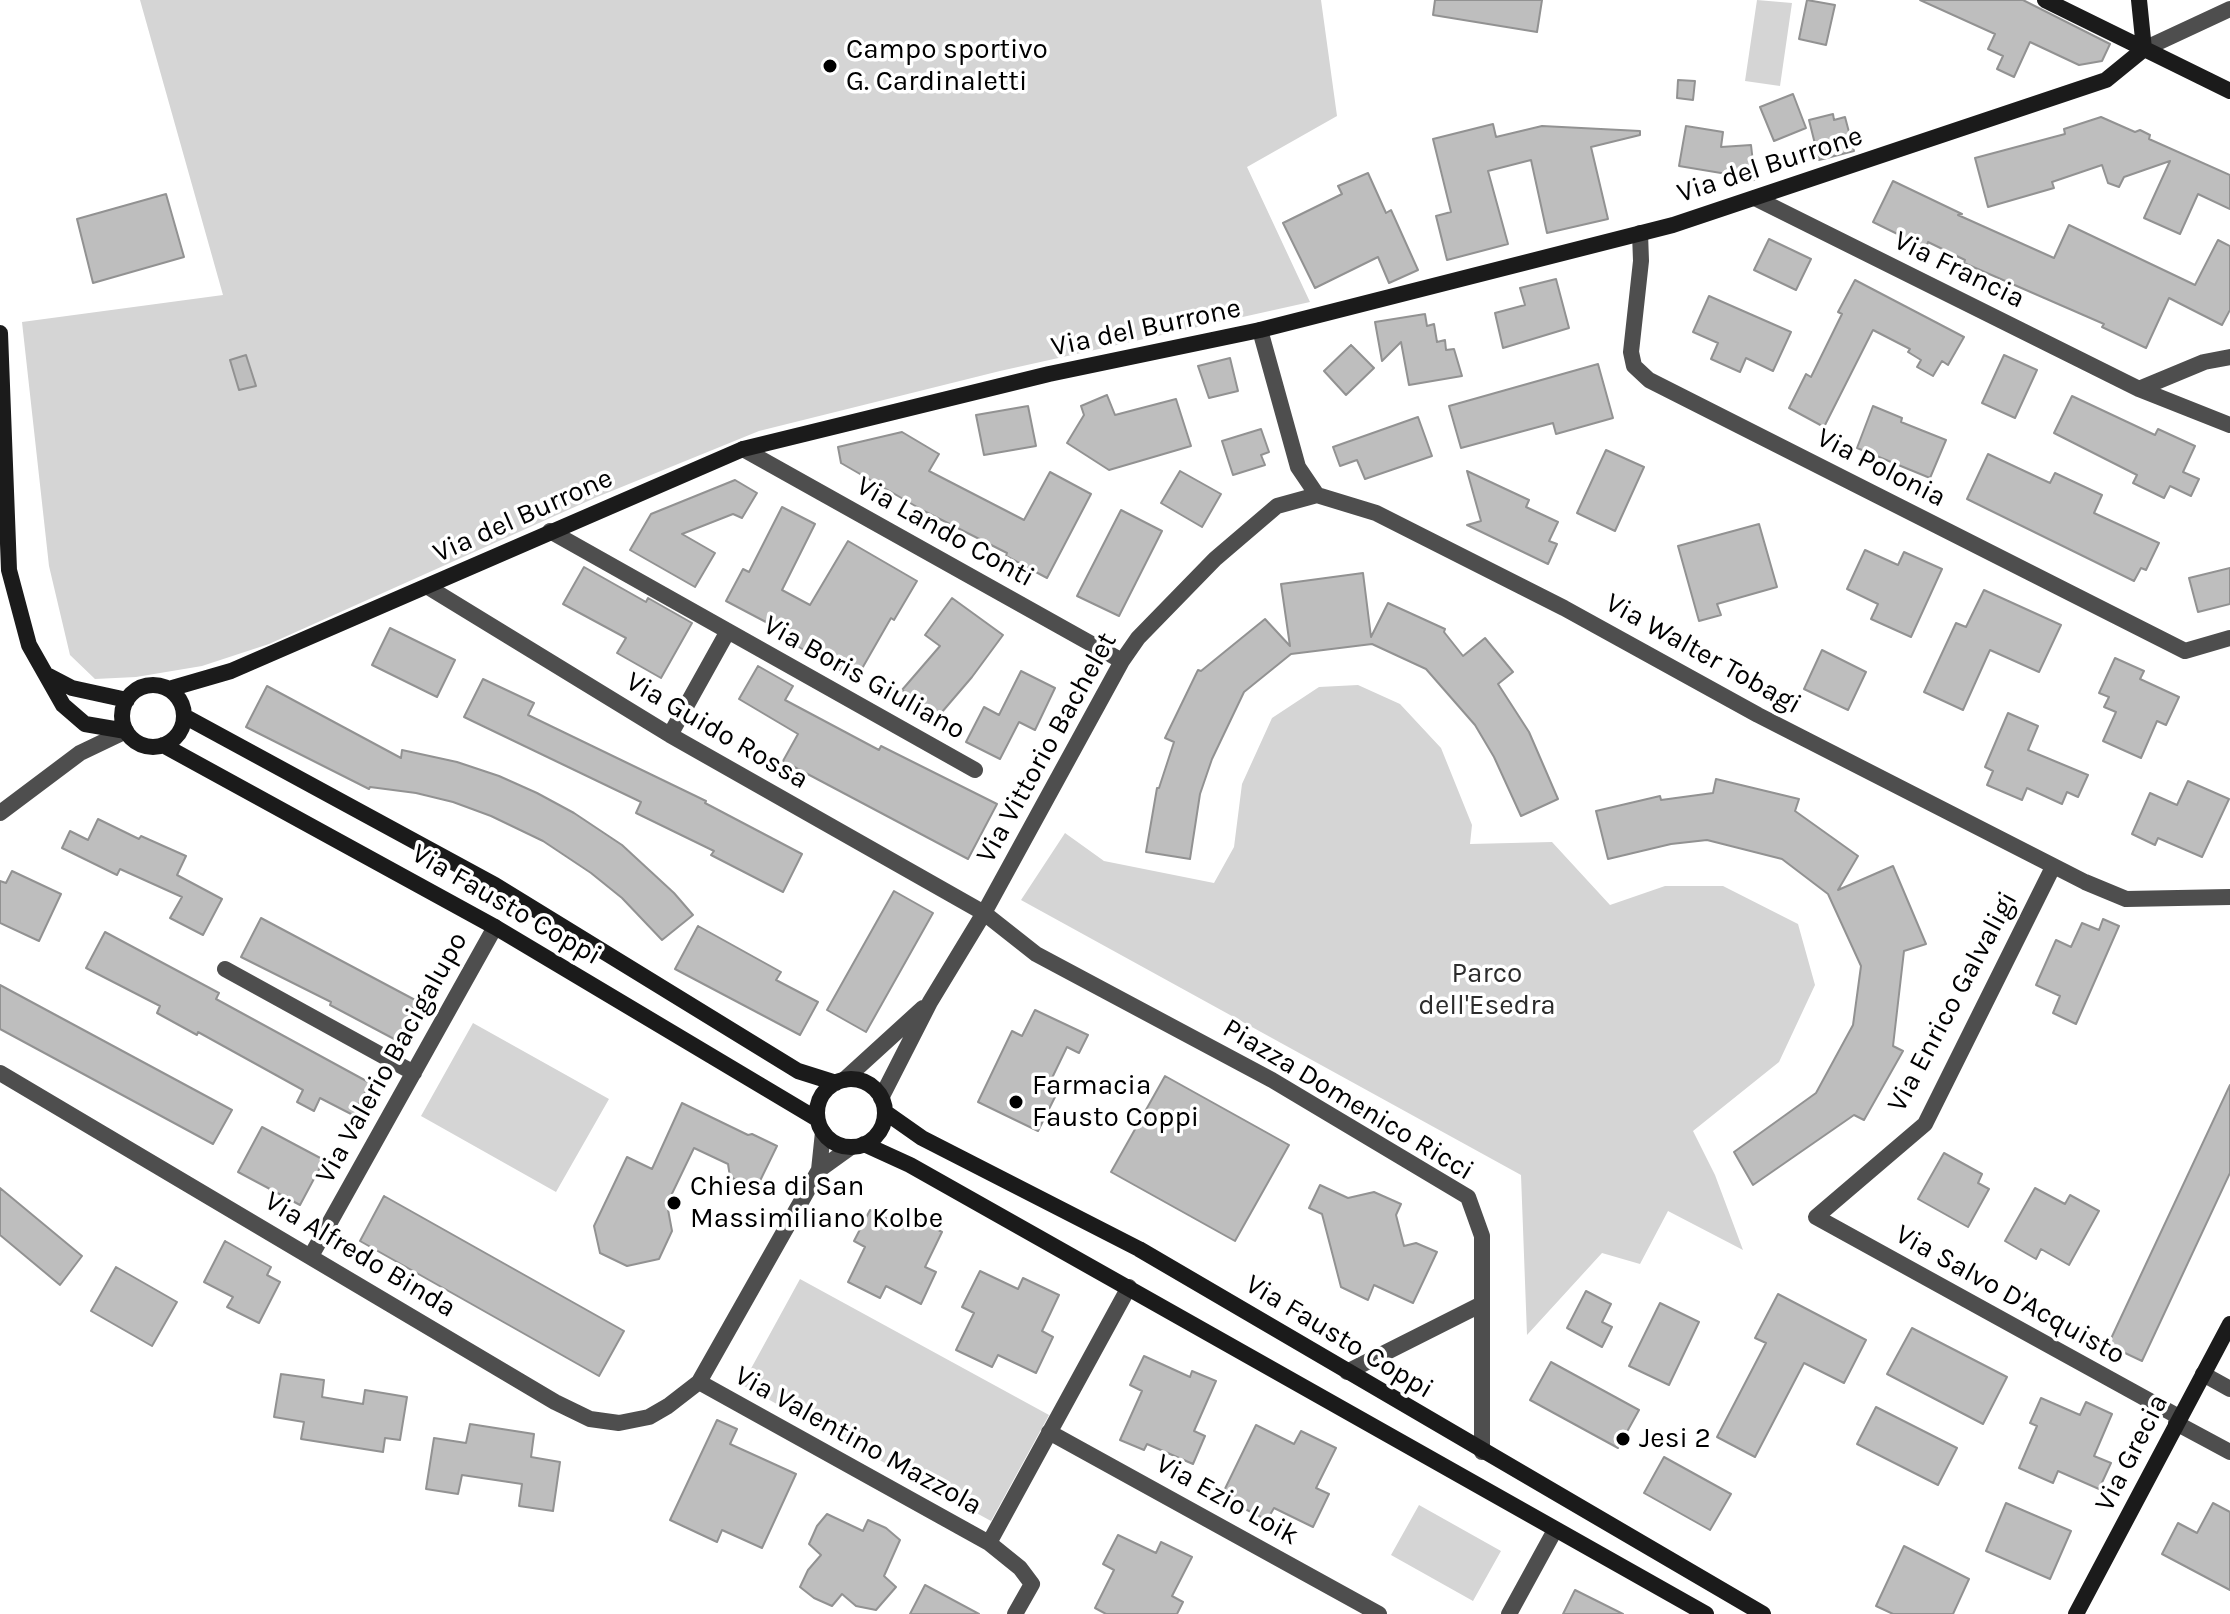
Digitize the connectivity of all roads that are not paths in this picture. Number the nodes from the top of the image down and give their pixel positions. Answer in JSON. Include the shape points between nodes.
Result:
{"nodes":[{"id":1,"x":2045,"y":0,"type":"edge"},
{"id":2,"x":2139,"y":0,"type":"edge"},
{"id":3,"x":2230,"y":9,"type":"edge"},
{"id":4,"x":2144,"y":49,"type":"junction"},
{"id":5,"x":2230,"y":91,"type":"edge"},
{"id":6,"x":1755,"y":198,"type":"junction"},
{"id":7,"x":1640,"y":233,"type":"junction"},
{"id":8,"x":1260,"y":330,"type":"junction"},
{"id":9,"x":0,"y":333,"type":"edge"},
{"id":10,"x":2230,"y":357,"type":"edge"},
{"id":11,"x":2139,"y":389,"type":"junction"},
{"id":12,"x":2230,"y":425,"type":"edge"},
{"id":13,"x":743,"y":449,"type":"junction"},
{"id":14,"x":1317,"y":495,"type":"junction"},
{"id":15,"x":550,"y":531,"type":"junction"},
{"id":16,"x":428,"y":587,"type":"junction"},
{"id":17,"x":728,"y":631,"type":"junction"},
{"id":18,"x":2230,"y":638,"type":"edge"},
{"id":19,"x":1122,"y":661,"type":"junction"},
{"id":20,"x":48,"y":676,"type":"junction"},
{"id":21,"x":169,"y":689,"type":"junction"},
{"id":22,"x":127,"y":700,"type":"junction"},
{"id":23,"x":184,"y":716,"type":"junction"},
{"id":24,"x":126,"y":731,"type":"junction"},
{"id":25,"x":670,"y":735,"type":"junction"},
{"id":26,"x":163,"y":745,"type":"junction"},
{"id":27,"x":975,"y":770,"type":"dead end"},
{"id":28,"x":0,"y":813,"type":"edge"},
{"id":29,"x":2053,"y":867,"type":"junction"},
{"id":30,"x":2230,"y":897,"type":"edge"},
{"id":31,"x":984,"y":913,"type":"junction"},
{"id":32,"x":495,"y":927,"type":"junction"},
{"id":33,"x":225,"y":969,"type":"dead end"},
{"id":34,"x":930,"y":1002,"type":"junction"},
{"id":35,"x":0,"y":1073,"type":"edge"},
{"id":36,"x":414,"y":1073,"type":"junction"},
{"id":37,"x":840,"y":1081,"type":"junction"},
{"id":38,"x":883,"y":1105,"type":"junction"},
{"id":39,"x":820,"y":1126,"type":"junction"},
{"id":40,"x":857,"y":1146,"type":"junction"},
{"id":41,"x":819,"y":1170,"type":"junction"},
{"id":42,"x":1816,"y":1217,"type":"joint"},
{"id":43,"x":311,"y":1256,"type":"junction"},
{"id":44,"x":1129,"y":1287,"type":"junction"},
{"id":45,"x":1482,"y":1304,"type":"junction"},
{"id":46,"x":2230,"y":1324,"type":"edge"},
{"id":47,"x":1347,"y":1372,"type":"junction"},
{"id":48,"x":2203,"y":1374,"type":"junction"},
{"id":49,"x":699,"y":1382,"type":"junction"},
{"id":50,"x":2230,"y":1389,"type":"edge"},
{"id":51,"x":2177,"y":1420,"type":"junction"},
{"id":52,"x":1049,"y":1432,"type":"junction"},
{"id":53,"x":1482,"y":1452,"type":"junction"},
{"id":54,"x":2230,"y":1452,"type":"edge"},
{"id":55,"x":1555,"y":1530,"type":"junction"},
{"id":56,"x":989,"y":1543,"type":"junction"},
{"id":57,"x":1368,"y":1611,"type":"edge"},
{"id":58,"x":2080,"y":1612,"type":"edge"},
{"id":59,"x":1015,"y":1614,"type":"edge"},
{"id":60,"x":1509,"y":1614,"type":"edge"},
{"id":61,"x":1706,"y":1614,"type":"edge"},
{"id":62,"x":1763,"y":1614,"type":"edge"}],
"edges":[{"from":1,"to":4,"type":"street"},
{"from":2,"to":4,"type":"street"},
{"from":3,"to":4,"type":"street"},
{"from":4,"to":5,"type":"street"},
{"from":4,"to":6,"type":"street","name":"Via del Burrone","via":[[2106,80]]},
{"from":6,"to":7,"type":"street","name":"Via del Burrone"},
{"from":6,"to":11,"type":"street","name":"Via Francia"},
{"from":7,"to":8,"type":"street","name":"Via del Burrone"},
{"from":7,"to":18,"type":"street","name":"Via Polonia","via":[[1631,352],[1634,366],[1649,380],[2185,651]]},
{"from":8,"to":13,"type":"street","name":"Via del Burrone","via":[[1049,374]]},
{"from":8,"to":14,"type":"street","via":[[1298,467]]},
{"from":9,"to":20,"type":"street","via":[[9,570],[29,645]]},
{"from":10,"to":11,"type":"street"},
{"from":11,"to":12,"type":"street","name":"Via Francia"},
{"from":13,"to":15,"type":"street","name":"Via del Burrone"},
{"from":13,"to":19,"type":"street","name":"Via Lando Conti"},
{"from":14,"to":19,"type":"street","name":"Via Vittorio Bachelet","via":[[1277,506],[1215,559]]},
{"from":14,"to":29,"type":"street","name":"Via Walter Tobagi","via":[[1376,513],[1564,608]]},
{"from":15,"to":16,"type":"street","name":"Via del Burrone"},
{"from":15,"to":17,"type":"street","name":"Via Boris Giuliano"},
{"from":16,"to":21,"type":"street","name":"Via del Burrone","via":[[231,671]]},
{"from":16,"to":25,"type":"street","name":"Via Guido Rossa"},
{"from":17,"to":25,"type":"street","name":"Via Boris Giuliano"},
{"from":17,"to":27,"type":"street","name":"Via Boris Giuliano"},
{"from":19,"to":31,"type":"street","name":"Via Vittorio Bachelet"},
{"from":20,"to":22,"type":"street","via":[[72,688]]},
{"from":20,"to":24,"type":"street","via":[[63,705],[85,724]]},
{"from":21,"to":22,"type":"street","via":[[150,685]]},
{"from":21,"to":23,"type":"street"},
{"from":22,"to":24,"type":"street","via":[[122,716]]},
{"from":23,"to":26,"type":"street","via":[[178,734]]},
{"from":23,"to":37,"type":"street","name":"Via Fausto Coppi","via":[[495,885],[798,1071]]},
{"from":24,"to":26,"type":"street","via":[[145,746]]},
{"from":24,"to":28,"type":"street","via":[[80,753]]},
{"from":25,"to":31,"type":"street","name":"Via Guido Rossa"},
{"from":26,"to":32,"type":"street","name":"Via Fausto Coppi"},
{"from":29,"to":30,"type":"street","name":"Via Walter Tobagi","via":[[2126,899]]},
{"from":29,"to":42,"type":"street","name":"Via Enrico Galvaligi","via":[[1925,1124]]},
{"from":31,"to":34,"type":"street","name":"Via Vittorio Bachelet"},
{"from":31,"to":45,"type":"street","name":"Piazza Domenico Ricci","via":[[1036,954],[1272,1080],[1468,1197],[1482,1236]]},
{"from":32,"to":36,"type":"street","name":"Via Valerio Bacigalupo"},
{"from":32,"to":39,"type":"street","name":"Via Fausto Coppi"},
{"from":33,"to":36,"type":"street"},
{"from":34,"to":37,"type":"street","name":"Via Vittorio Bachelet"},
{"from":34,"to":38,"type":"street","name":"Via Vittorio Bachelet"},
{"from":35,"to":43,"type":"street","name":"Via Alfredo Binda"},
{"from":36,"to":43,"type":"street","name":"Via Valerio Bacigalupo"},
{"from":37,"to":38,"type":"street","name":"Via Fausto Coppi","via":[[866,1083]]},
{"from":37,"to":39,"type":"street","via":[[821,1098]]},
{"from":38,"to":40,"type":"street","via":[[879,1131]]},
{"from":38,"to":47,"type":"street","name":"Via Fausto Coppi","via":[[922,1138],[1139,1249]]},
{"from":39,"to":40,"type":"street","name":"Via Fausto Coppi","via":[[831,1140]]},
{"from":39,"to":41,"type":"street"},
{"from":40,"to":41,"type":"street"},
{"from":40,"to":44,"type":"street","name":"Via Fausto Coppi","via":[[910,1165]]},
{"from":41,"to":49,"type":"street"},
{"from":42,"to":51,"type":"street","name":"Via Salvo D'Acquisto"},
{"from":43,"to":49,"type":"street","name":"Via Alfredo Binda","via":[[590,1419],[619,1423],[649,1417]]},
{"from":44,"to":52,"type":"street","name":"Via Valentino Mazzola"},
{"from":44,"to":55,"type":"street","name":"Via Fausto Coppi"},
{"from":45,"to":47,"type":"street"},
{"from":45,"to":53,"type":"street","name":"Piazza Domenico Ricci"},
{"from":46,"to":48,"type":"street","name":"Via Grecia"},
{"from":47,"to":53,"type":"street","name":"Via Fausto Coppi"},
{"from":48,"to":50,"type":"street"},
{"from":48,"to":51,"type":"street","name":"Via Grecia"},
{"from":49,"to":56,"type":"street","name":"Via Valentino Mazzola"},
{"from":51,"to":54,"type":"street","name":"Via Salvo D'Acquisto"},
{"from":51,"to":58,"type":"street","name":"Via Grecia"},
{"from":52,"to":56,"type":"street","name":"Via Valentino Mazzola"},
{"from":52,"to":57,"type":"street","name":"Via Ezio Loik"},
{"from":53,"to":62,"type":"street","name":"Via Fausto Coppi"},
{"from":55,"to":60,"type":"street"},
{"from":55,"to":61,"type":"street","name":"Via Fausto Coppi"},
{"from":56,"to":59,"type":"street","via":[[1032,1584]]}]}
